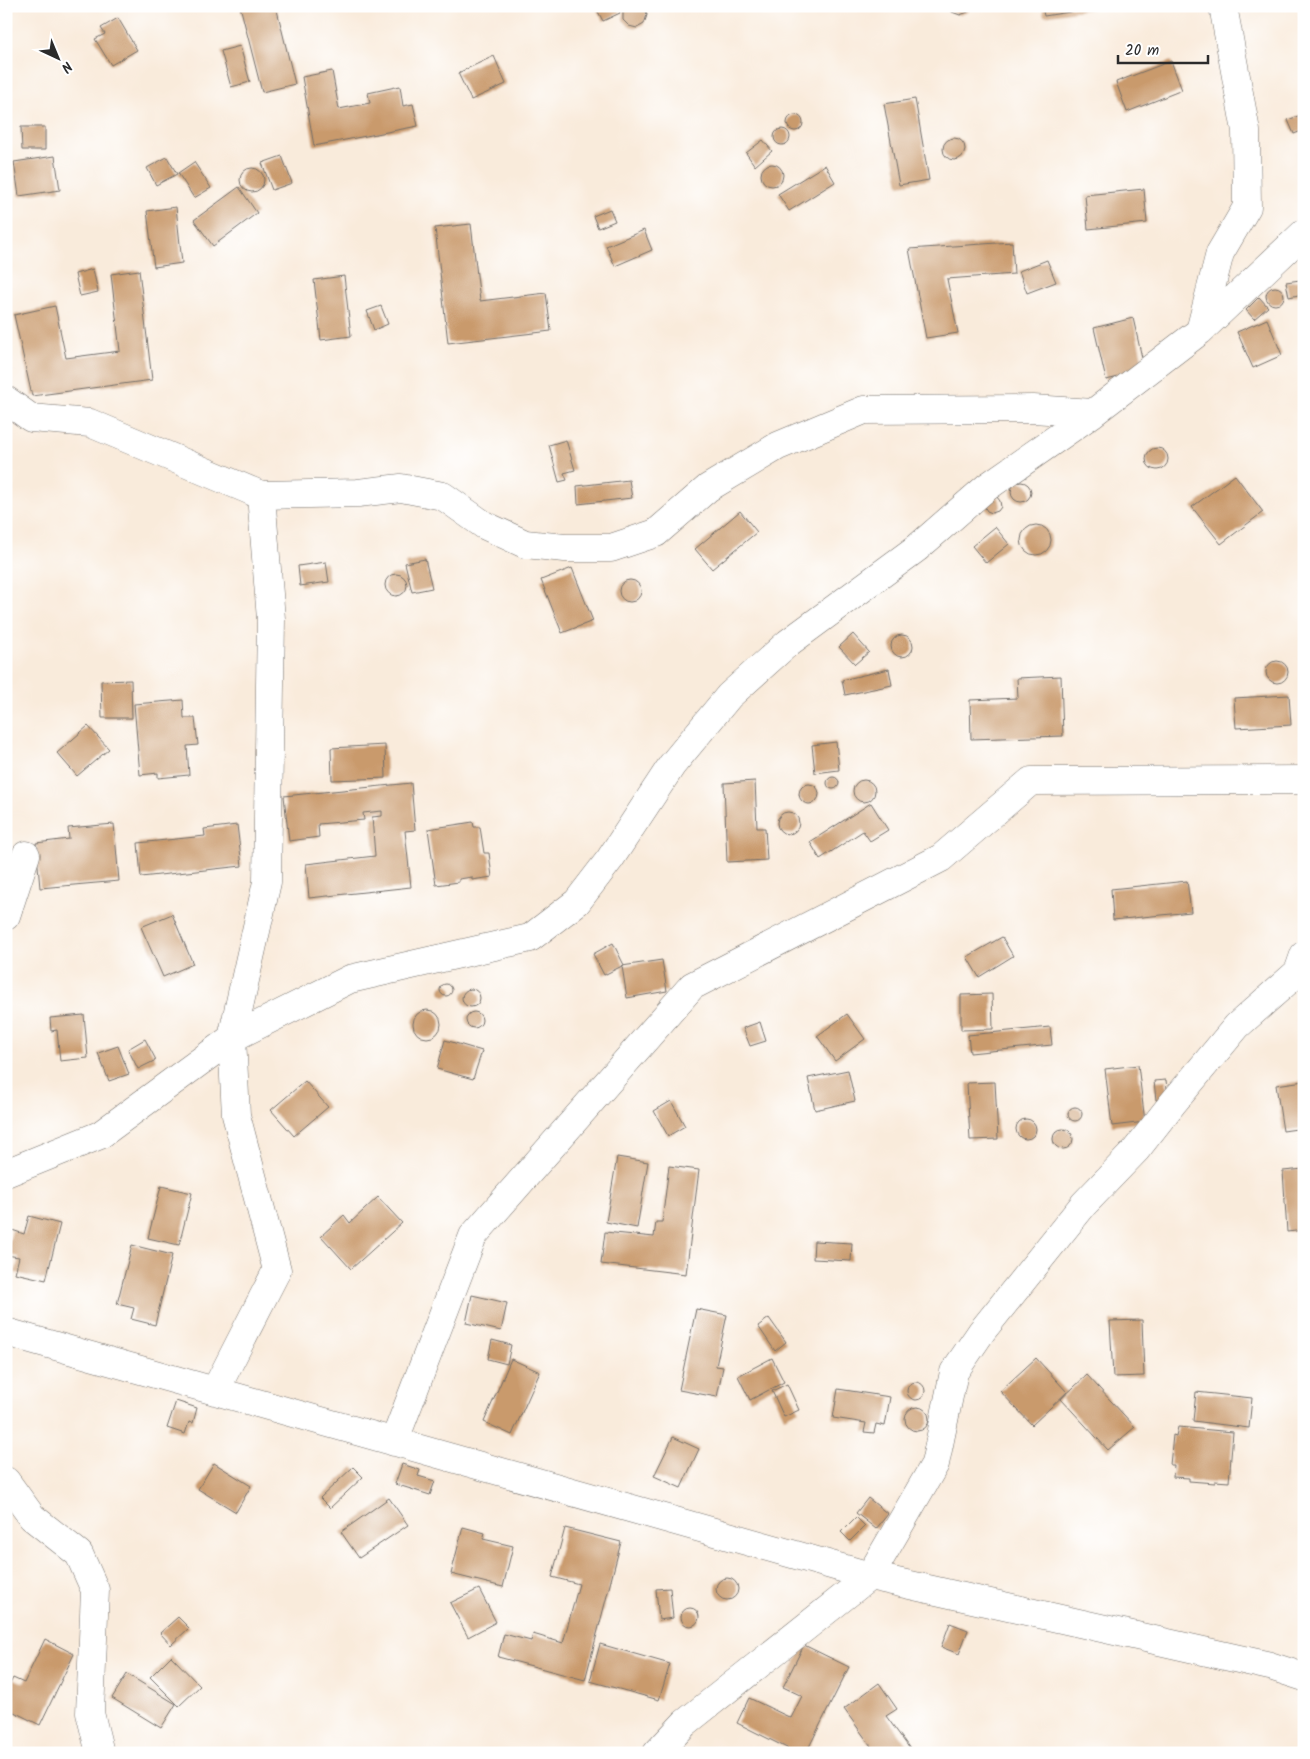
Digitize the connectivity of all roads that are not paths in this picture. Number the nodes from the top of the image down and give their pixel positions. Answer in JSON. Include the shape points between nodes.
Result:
{"nodes":[{"id":1,"x":1223,"y":6,"type":"edge"},
{"id":2,"x":1304,"y":233,"type":"edge"},
{"id":3,"x":1200,"y":331,"type":"junction"},
{"id":4,"x":6,"y":400,"type":"edge"},
{"id":5,"x":1093,"y":413,"type":"junction"},
{"id":6,"x":261,"y":496,"type":"junction"},
{"id":7,"x":1304,"y":780,"type":"edge"},
{"id":8,"x":26,"y":856,"type":"dead end"},
{"id":9,"x":6,"y":916,"type":"edge"},
{"id":10,"x":1304,"y":955,"type":"edge"},
{"id":11,"x":232,"y":1038,"type":"junction"},
{"id":12,"x":6,"y":1174,"type":"edge"},
{"id":13,"x":6,"y":1332,"type":"edge"},
{"id":14,"x":215,"y":1391,"type":"junction"},
{"id":15,"x":394,"y":1442,"type":"junction"},
{"id":16,"x":6,"y":1481,"type":"edge"},
{"id":17,"x":870,"y":1576,"type":"junction"},
{"id":18,"x":1304,"y":1676,"type":"edge"},
{"id":19,"x":100,"y":1753,"type":"edge"},
{"id":20,"x":657,"y":1753,"type":"edge"}],
"edges":[{"from":1,"to":3,"type":"street","via":[[1246,131],[1247,207],[1220,253]]},
{"from":2,"to":3,"type":"street"},
{"from":3,"to":5,"type":"street"},
{"from":4,"to":6,"type":"street","via":[[31,418],[90,423]]},
{"from":5,"to":6,"type":"street","via":[[1033,409],[864,410],[778,446],[708,488],[656,533],[611,548],[525,544],[484,525],[443,496],[401,488],[358,493]]},
{"from":5,"to":11,"type":"street","via":[[987,487],[917,548],[788,643],[729,696],[672,765],[610,859],[577,902],[530,938],[350,980]]},
{"from":6,"to":11,"type":"street","via":[[271,619],[267,882]]},
{"from":7,"to":15,"type":"street","via":[[1031,781],[941,858],[692,986],[473,1236]]},
{"from":8,"to":9,"type":"street"},
{"from":10,"to":17,"type":"street","via":[[1298,972],[1237,1026],[1136,1150],[1084,1204],[982,1330],[954,1372],[935,1464]]},
{"from":11,"to":12,"type":"street","via":[[100,1135]]},
{"from":11,"to":14,"type":"street","via":[[236,1115],[277,1270]]},
{"from":13,"to":14,"type":"street"},
{"from":14,"to":15,"type":"street"},
{"from":15,"to":17,"type":"street"},
{"from":16,"to":19,"type":"street","via":[[32,1517],[79,1554],[96,1590],[90,1713]]},
{"from":17,"to":18,"type":"street"},
{"from":17,"to":20,"type":"street","via":[[685,1723]]}]}
